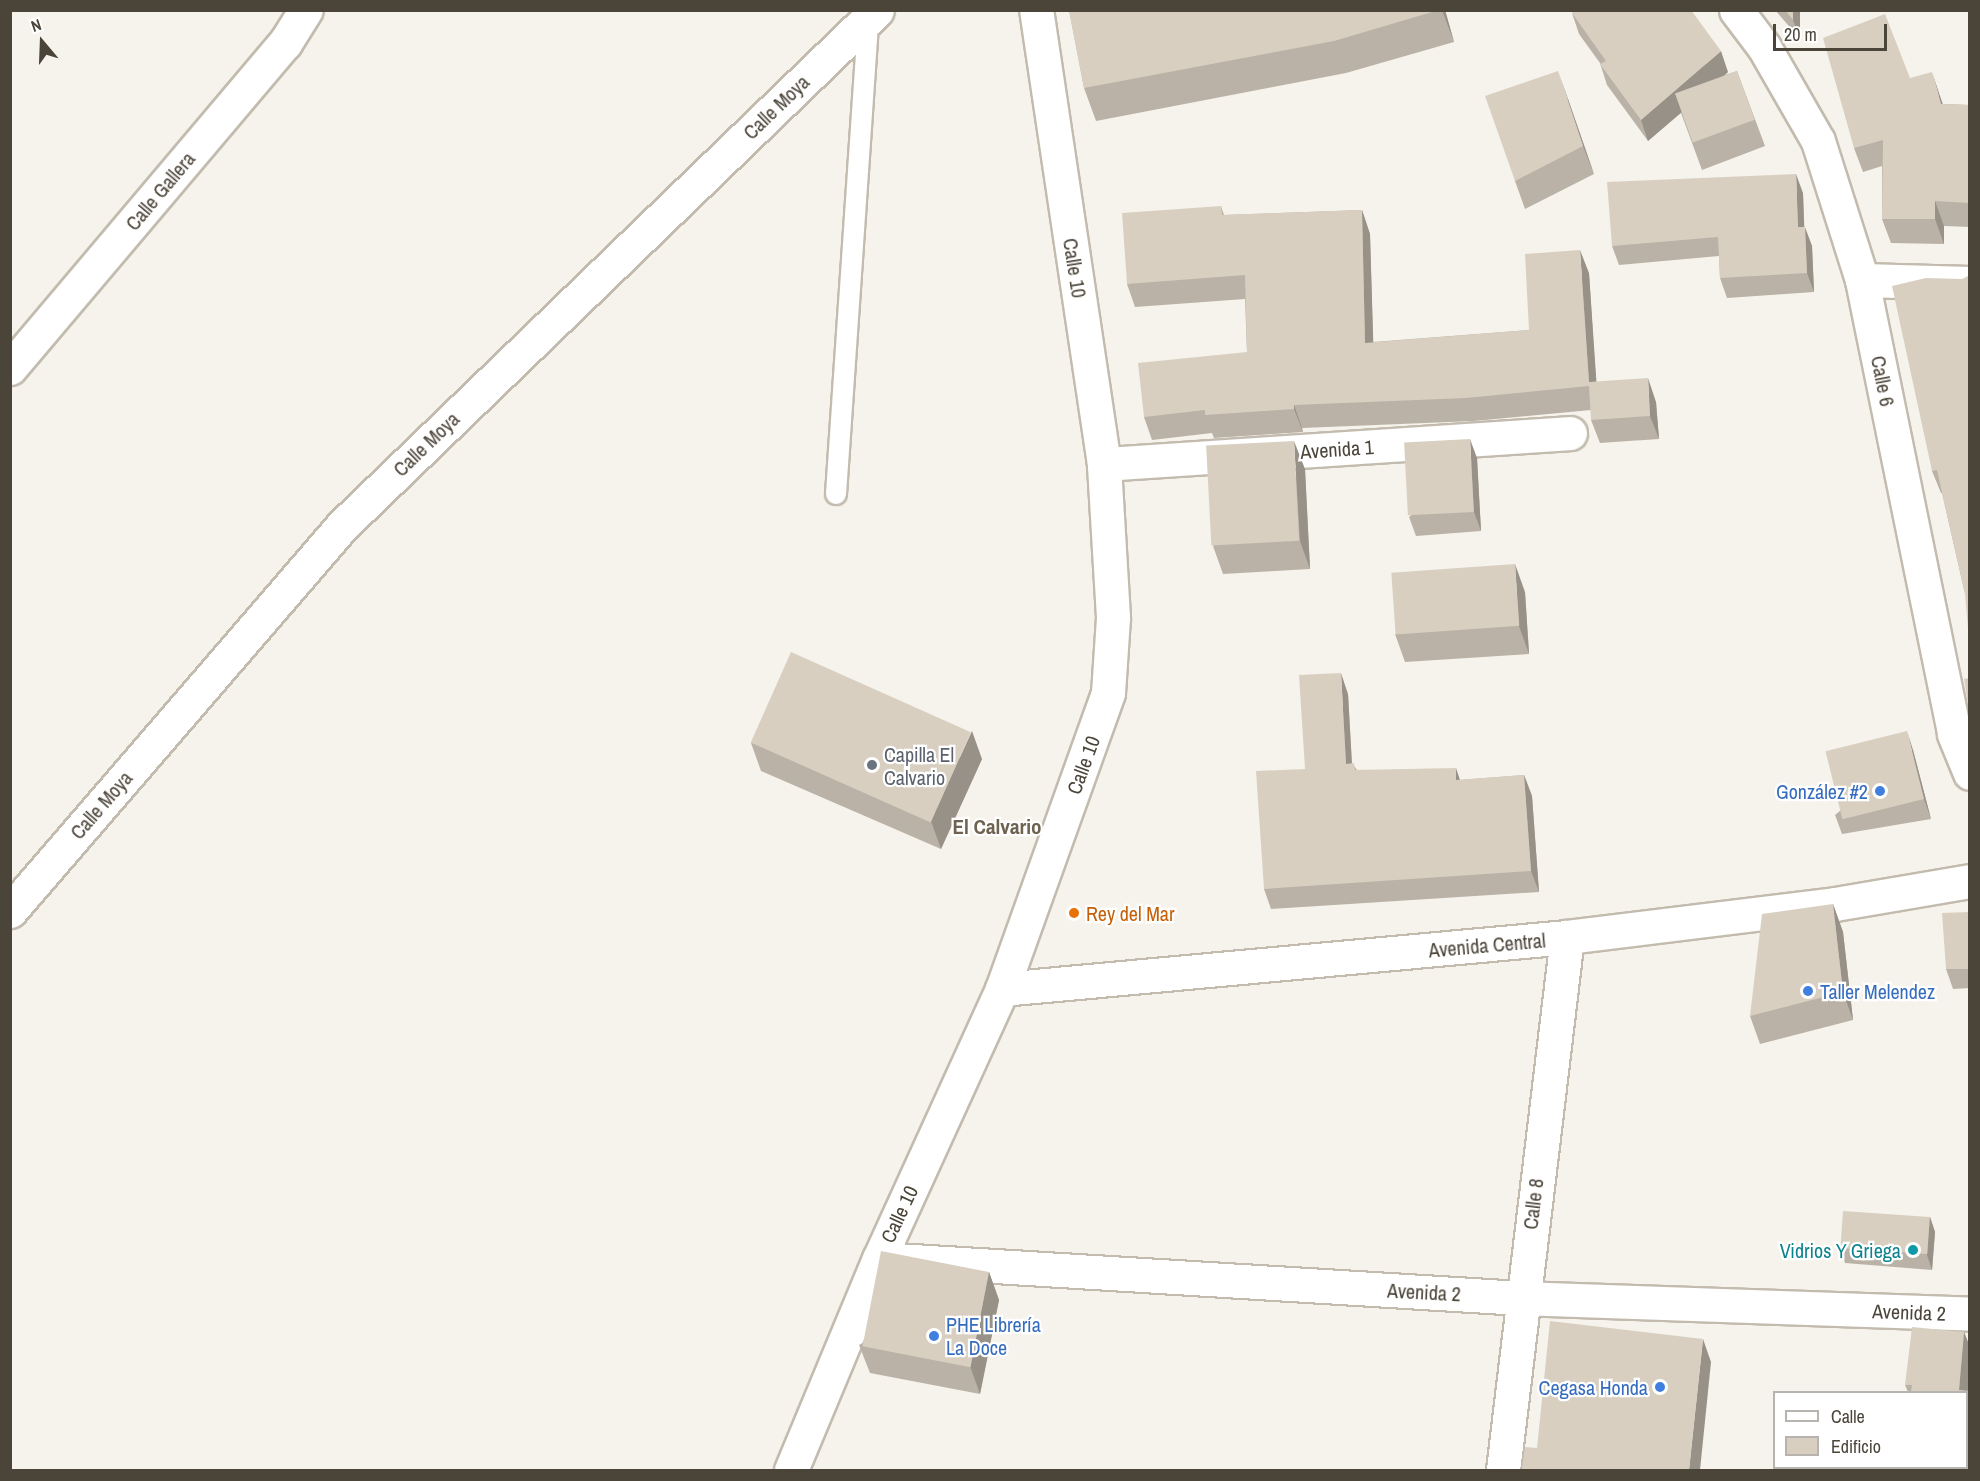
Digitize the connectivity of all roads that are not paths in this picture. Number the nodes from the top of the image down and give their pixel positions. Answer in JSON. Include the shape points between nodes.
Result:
{"nodes":[{"id":1,"x":306,"y":10,"type":"edge"},
{"id":2,"x":1036,"y":10,"type":"edge"},
{"id":3,"x":1736,"y":10,"type":"edge"},
{"id":4,"x":873,"y":15,"type":"edge"},
{"id":5,"x":1862,"y":280,"type":"junction"},
{"id":6,"x":1970,"y":283,"type":"edge"},
{"id":7,"x":10,"y":368,"type":"edge"},
{"id":8,"x":1570,"y":433,"type":"dead end"},
{"id":9,"x":1104,"y":464,"type":"junction"},
{"id":10,"x":836,"y":494,"type":"dead end"},
{"id":11,"x":1970,"y":773,"type":"edge"},
{"id":12,"x":1970,"y":881,"type":"edge"},
{"id":13,"x":10,"y":911,"type":"edge"},
{"id":14,"x":1567,"y":937,"type":"junction"},
{"id":15,"x":1002,"y":989,"type":"junction"},
{"id":16,"x":879,"y":1259,"type":"junction"},
{"id":17,"x":1521,"y":1298,"type":"junction"},
{"id":18,"x":1970,"y":1314,"type":"edge"},
{"id":19,"x":791,"y":1470,"type":"edge"},
{"id":20,"x":1503,"y":1470,"type":"edge"}],
"edges":[{"from":1,"to":7,"type":"street","name":"Calle Gallera","via":[[285,43]]},
{"from":2,"to":9,"type":"street","name":"Calle 10"},
{"from":3,"to":5,"type":"street","name":"Calle 6","via":[[1764,47],[1818,141]]},
{"from":4,"to":10,"type":"lane"},
{"from":4,"to":13,"type":"street","name":"Calle Moya","via":[[342,526]]},
{"from":5,"to":6,"type":"street"},
{"from":5,"to":11,"type":"street","name":"Calle 6","via":[[1954,734]]},
{"from":8,"to":9,"type":"street","name":"Avenida 1"},
{"from":9,"to":15,"type":"street","name":"Calle 10","via":[[1113,617],[1108,693]]},
{"from":12,"to":14,"type":"street","name":"Avenida Central","via":[[1835,904]]},
{"from":14,"to":15,"type":"street","name":"Avenida Central"},
{"from":14,"to":17,"type":"street","name":"Calle 8"},
{"from":15,"to":16,"type":"street","name":"Calle 10"},
{"from":16,"to":17,"type":"street","name":"Avenida 2"},
{"from":16,"to":19,"type":"street","name":"Calle 10"},
{"from":17,"to":18,"type":"street","name":"Avenida 2"},
{"from":17,"to":20,"type":"street","name":"Calle 8"}]}
